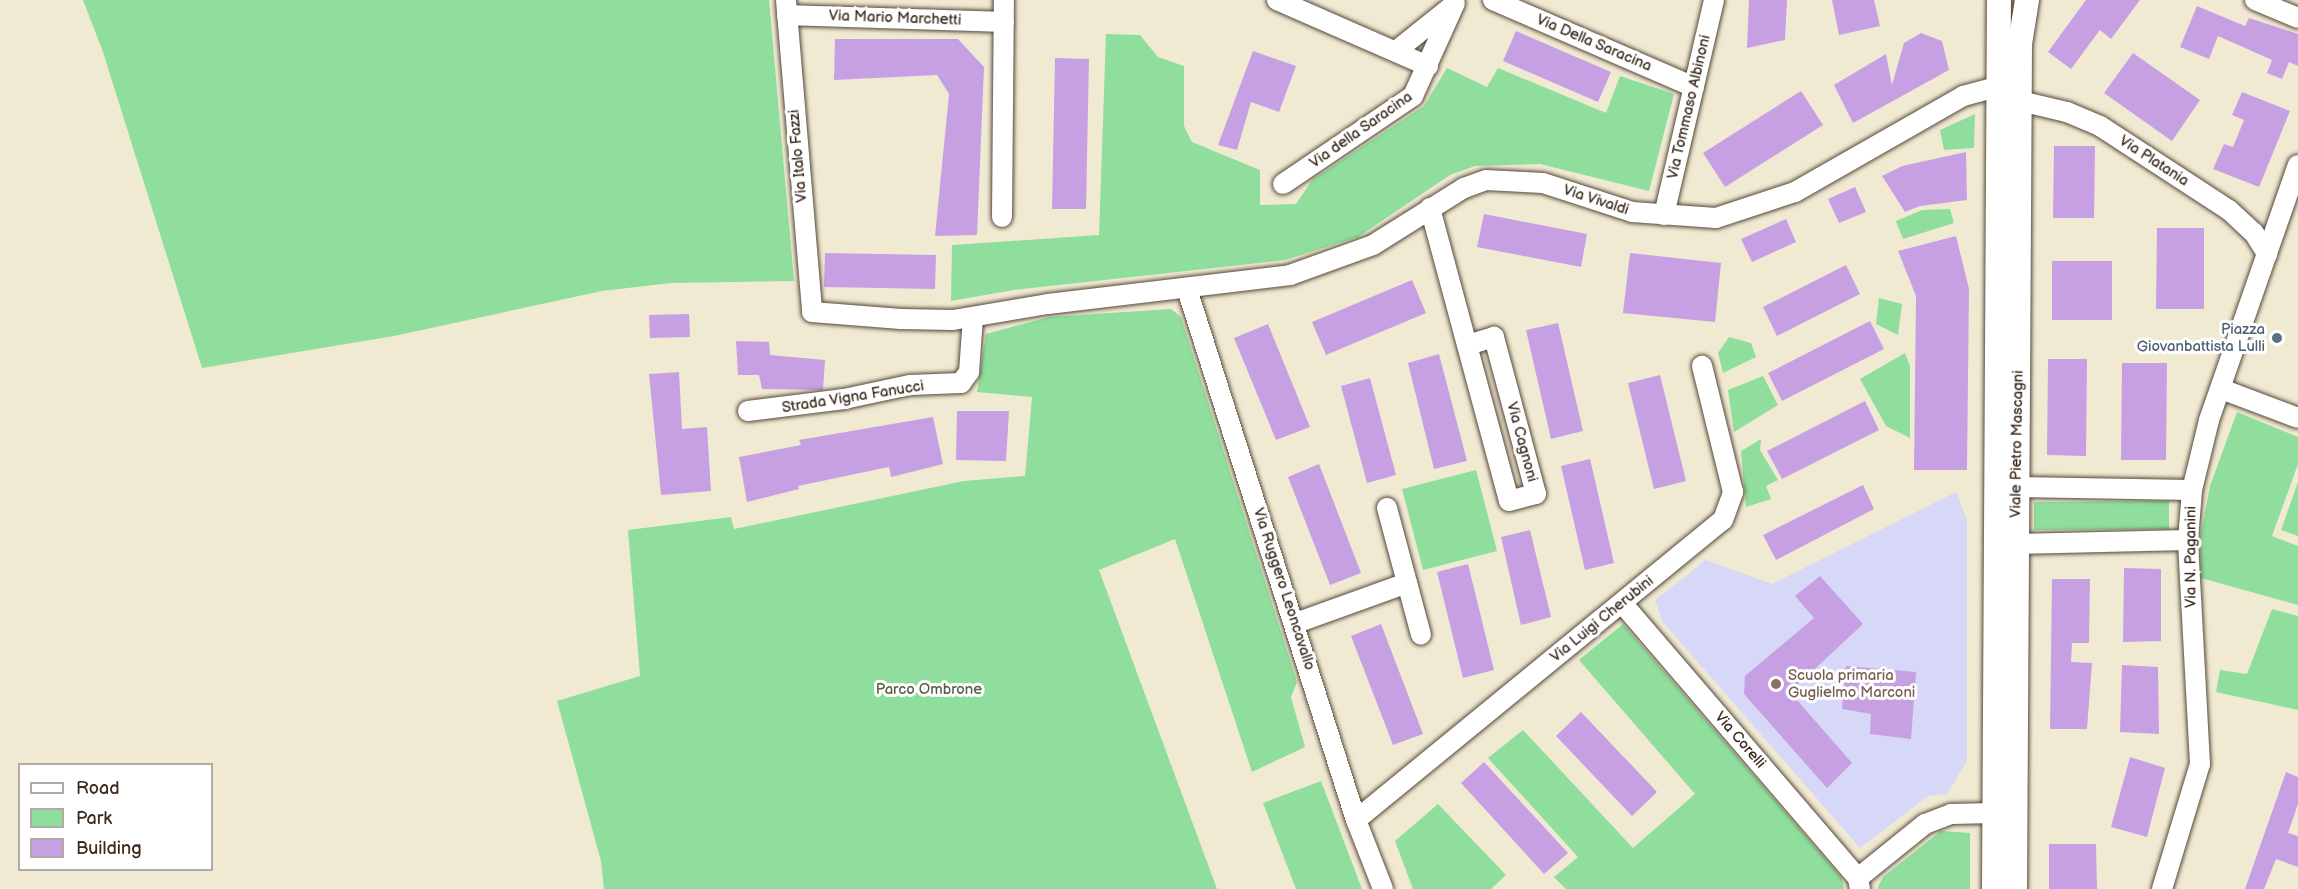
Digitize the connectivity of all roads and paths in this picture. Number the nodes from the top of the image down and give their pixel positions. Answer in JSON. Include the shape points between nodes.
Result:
{"nodes":[{"id":1,"x":1005,"y":0,"type":"edge"},
{"id":2,"x":1276,"y":0,"type":"edge"},
{"id":3,"x":1493,"y":0,"type":"edge"},
{"id":4,"x":1714,"y":0,"type":"edge"},
{"id":5,"x":1999,"y":0,"type":"edge"},
{"id":6,"x":2027,"y":0,"type":"edge"},
{"id":7,"x":2255,"y":0,"type":"edge"},
{"id":8,"x":1458,"y":1,"type":"edge"},
{"id":9,"x":787,"y":7,"type":"edge"},
{"id":10,"x":2298,"y":18,"type":"edge"},
{"id":11,"x":1004,"y":22,"type":"junction"},
{"id":12,"x":1396,"y":51,"type":"junction"},
{"id":13,"x":1428,"y":66,"type":"junction"},
{"id":14,"x":2000,"y":86,"type":"junction"},
{"id":15,"x":1694,"y":87,"type":"junction"},
{"id":16,"x":2020,"y":101,"type":"junction"},
{"id":17,"x":2298,"y":165,"type":"edge"},
{"id":18,"x":1283,"y":184,"type":"dead end"},
{"id":19,"x":1430,"y":208,"type":"junction"},
{"id":20,"x":1664,"y":215,"type":"junction"},
{"id":21,"x":1002,"y":217,"type":"dead end"},
{"id":22,"x":2267,"y":254,"type":"junction"},
{"id":23,"x":1187,"y":289,"type":"junction"},
{"id":24,"x":973,"y":317,"type":"junction"},
{"id":25,"x":1467,"y":345,"type":"junction"},
{"id":26,"x":1702,"y":366,"type":"dead end"},
{"id":27,"x":2221,"y":389,"type":"junction"},
{"id":28,"x":748,"y":411,"type":"dead end"},
{"id":29,"x":2298,"y":418,"type":"edge"},
{"id":30,"x":2017,"y":487,"type":"junction"},
{"id":31,"x":2192,"y":490,"type":"junction"},
{"id":32,"x":1387,"y":508,"type":"dead end"},
{"id":33,"x":2188,"y":540,"type":"junction"},
{"id":34,"x":2016,"y":544,"type":"junction"},
{"id":35,"x":1407,"y":582,"type":"junction"},
{"id":36,"x":1622,"y":603,"type":"junction"},
{"id":37,"x":1296,"y":623,"type":"junction"},
{"id":38,"x":1421,"y":635,"type":"dead end"},
{"id":39,"x":1994,"y":813,"type":"junction"},
{"id":40,"x":1356,"y":820,"type":"junction"},
{"id":41,"x":1859,"y":884,"type":"edge"},
{"id":42,"x":1383,"y":889,"type":"edge"},
{"id":43,"x":1994,"y":889,"type":"edge"},
{"id":44,"x":2014,"y":889,"type":"edge"},
{"id":45,"x":2163,"y":889,"type":"edge"}],
"edges":[{"from":1,"to":11,"type":"street"},
{"from":2,"to":12,"type":"street"},
{"from":3,"to":15,"type":"street","name":"Via Della Saracina"},
{"from":4,"to":15,"type":"street","name":"Via Tommaso Albinoni"},
{"from":5,"to":14,"type":"main road","name":"Viale Pietro Mascagni"},
{"from":6,"to":16,"type":"main road","name":"Viale Pietro Mascagni","via":[[2020,44]]},
{"from":7,"to":10,"type":"street"},
{"from":8,"to":12,"type":"street","name":"Via della Saracina"},
{"from":8,"to":13,"type":"street","name":"Via della Saracina"},
{"from":9,"to":11,"type":"street","name":"Via Mario Marchetti"},
{"from":9,"to":24,"type":"street","name":"Via Italo Fazzi","via":[[812,312],[901,319]]},
{"from":11,"to":21,"type":"street"},
{"from":12,"to":13,"type":"street"},
{"from":13,"to":18,"type":"street","name":"Via della Saracina","via":[[1413,96]]},
{"from":14,"to":20,"type":"street","name":"Via Vivaldi","via":[[1963,96],[1795,192],[1716,218]]},
{"from":14,"to":39,"type":"main road","name":"Viale Pietro Mascagni"},
{"from":15,"to":20,"type":"street","name":"Via Tommaso Albinoni"},
{"from":16,"to":22,"type":"street","name":"Via Platania","via":[[2067,112],[2100,126],[2229,210],[2254,232]]},
{"from":16,"to":30,"type":"main road","name":"Viale Pietro Mascagni"},
{"from":17,"to":22,"type":"street","name":"Via N. Paganini"},
{"from":19,"to":20,"type":"street","name":"Via Vivaldi","via":[[1486,180],[1513,178],[1543,183],[1632,212]]},
{"from":19,"to":23,"type":"street","name":"Via Vivaldi","via":[[1373,245],[1324,265],[1290,275]]},
{"from":19,"to":25,"type":"street","name":"Via Cagnoni"},
{"from":22,"to":27,"type":"street","name":"Via N. Paganini"},
{"from":23,"to":24,"type":"street","via":[[1076,300]]},
{"from":23,"to":37,"type":"street","name":"Via Ruggero Leoncavallo"},
{"from":24,"to":28,"type":"street","name":"Strada Vigna Fanucci","via":[[969,372],[961,383],[910,386]]},
{"from":25,"to":25,"type":"street","name":"Via Cagnoni","via":[[1494,337],[1536,494],[1509,501]]},
{"from":26,"to":36,"type":"street","name":"Via Luigi Cherubini","via":[[1733,492],[1732,502],[1716,526]]},
{"from":27,"to":29,"type":"street"},
{"from":27,"to":31,"type":"street","name":"Via N. Paganini"},
{"from":30,"to":31,"type":"street"},
{"from":30,"to":34,"type":"main road","name":"Viale Pietro Mascagni"},
{"from":31,"to":33,"type":"street","name":"Via N. Paganini"},
{"from":32,"to":35,"type":"street"},
{"from":33,"to":34,"type":"street"},
{"from":33,"to":45,"type":"street","name":"Via N. Paganini","via":[[2200,764]]},
{"from":34,"to":44,"type":"main road","name":"Viale Pietro Mascagni"},
{"from":35,"to":37,"type":"street"},
{"from":35,"to":38,"type":"street"},
{"from":36,"to":40,"type":"street","name":"Via Luigi Cherubini"},
{"from":36,"to":41,"type":"street","name":"Via Corelli"},
{"from":37,"to":40,"type":"street","name":"Via Ruggero Leoncavallo"},
{"from":39,"to":41,"type":"street","via":[[1951,814],[1925,824]]},
{"from":39,"to":43,"type":"main road","name":"Viale Pietro Mascagni"},
{"from":40,"to":42,"type":"street","name":"Via Ruggero Leoncavallo"}]}
